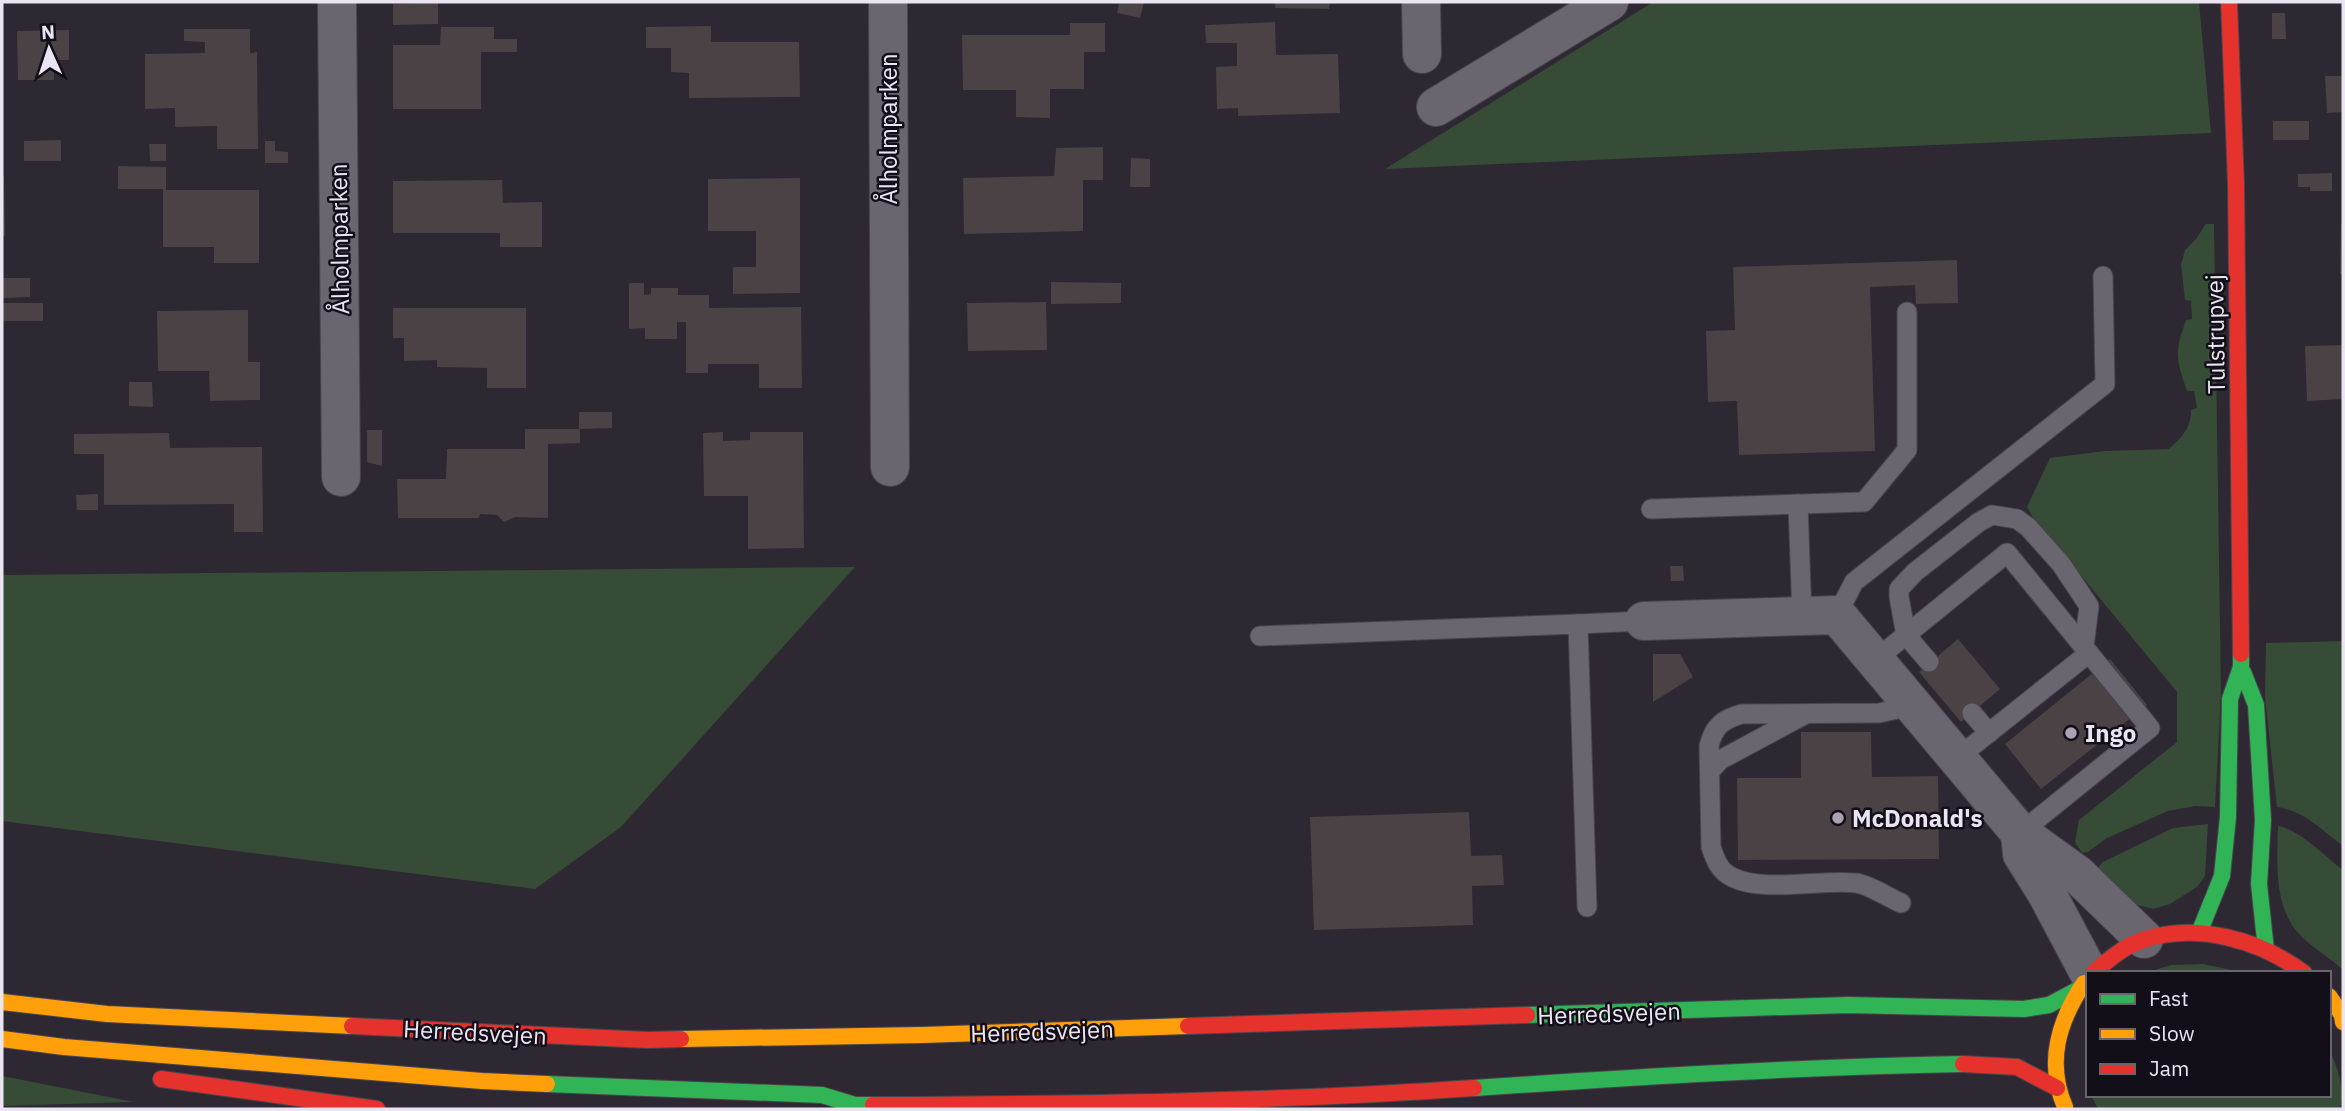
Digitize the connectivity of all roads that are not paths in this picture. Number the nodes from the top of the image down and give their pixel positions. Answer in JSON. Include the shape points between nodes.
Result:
{"nodes":[{"id":1,"x":337,"y":2,"type":"edge"},
{"id":2,"x":888,"y":2,"type":"edge"},
{"id":3,"x":1421,"y":2,"type":"edge"},
{"id":4,"x":1609,"y":2,"type":"edge"},
{"id":5,"x":2229,"y":2,"type":"edge"},
{"id":6,"x":1422,"y":54,"type":"dead end"},
{"id":7,"x":1436,"y":107,"type":"dead end"},
{"id":8,"x":2103,"y":275,"type":"dead end"},
{"id":9,"x":1907,"y":312,"type":"dead end"},
{"id":10,"x":890,"y":467,"type":"dead end"},
{"id":11,"x":341,"y":477,"type":"dead end"},
{"id":12,"x":1798,"y":504,"type":"junction"},
{"id":13,"x":1651,"y":509,"type":"dead end"},
{"id":14,"x":1819,"y":616,"type":"junction"},
{"id":15,"x":1644,"y":621,"type":"joint"},
{"id":16,"x":1578,"y":624,"type":"junction"},
{"id":17,"x":1906,"y":635,"type":"junction"},
{"id":18,"x":1260,"y":636,"type":"dead end"},
{"id":19,"x":2086,"y":650,"type":"junction"},
{"id":20,"x":1875,"y":660,"type":"junction"},
{"id":21,"x":1930,"y":662,"type":"dead end"},
{"id":22,"x":2241,"y":667,"type":"junction"},
{"id":23,"x":1911,"y":706,"type":"junction"},
{"id":24,"x":1808,"y":713,"type":"junction"},
{"id":25,"x":1972,"y":713,"type":"dead end"},
{"id":26,"x":1989,"y":733,"type":"junction"},
{"id":27,"x":1956,"y":759,"type":"junction"},
{"id":28,"x":1710,"y":771,"type":"junction"},
{"id":29,"x":2020,"y":833,"type":"junction"},
{"id":30,"x":1901,"y":903,"type":"dead end"},
{"id":31,"x":1587,"y":907,"type":"dead end"},
{"id":32,"x":2199,"y":933,"type":"junction"},
{"id":33,"x":2144,"y":939,"type":"junction"},
{"id":34,"x":2266,"y":950,"type":"junction"},
{"id":35,"x":2095,"y":971,"type":"edge"},
{"id":36,"x":2301,"y":971,"type":"edge"},
{"id":37,"x":2086,"y":976,"type":"edge"},
{"id":38,"x":2086,"y":979,"type":"edge"},
{"id":39,"x":2086,"y":980,"type":"edge"},
{"id":40,"x":2331,"y":999,"type":"edge"},
{"id":41,"x":2,"y":1002,"type":"edge"},
{"id":42,"x":107,"y":1014,"type":"junction"},
{"id":43,"x":2343,"y":1017,"type":"edge"},
{"id":44,"x":202,"y":1034,"type":"dead end"},
{"id":45,"x":2,"y":1039,"type":"edge"},
{"id":46,"x":64,"y":1047,"type":"junction"},
{"id":47,"x":448,"y":1061,"type":"dead end"},
{"id":48,"x":114,"y":1069,"type":"dead end"},
{"id":49,"x":140,"y":1076,"type":"dead end"},
{"id":50,"x":482,"y":1081,"type":"junction"},
{"id":51,"x":2057,"y":1088,"type":"junction"},
{"id":52,"x":481,"y":1101,"type":"dead end"},
{"id":53,"x":849,"y":1107,"type":"edge"},
{"id":54,"x":377,"y":1109,"type":"edge"},
{"id":55,"x":2066,"y":1109,"type":"edge"}],
"edges":[{"from":1,"to":11,"type":"street","name":"Ålholmparken"},
{"from":2,"to":10,"type":"street","name":"Ålholmparken"},
{"from":3,"to":6,"type":"street"},
{"from":4,"to":7,"type":"street"},
{"from":5,"to":22,"type":"street","name":"Tulstrupvej","via":[[2236,184]]},
{"from":8,"to":14,"type":"lane","via":[[2105,384],[1854,582]]},
{"from":9,"to":12,"type":"lane","via":[[1908,450],[1864,502]]},
{"from":12,"to":13,"type":"lane"},
{"from":12,"to":14,"type":"lane"},
{"from":14,"to":15,"type":"street"},
{"from":14,"to":20,"type":"street"},
{"from":15,"to":16,"type":"lane"},
{"from":16,"to":18,"type":"lane"},
{"from":16,"to":31,"type":"lane"},
{"from":17,"to":19,"type":"lane","via":[[2007,553]]},
{"from":17,"to":19,"type":"lane","via":[[1899,589],[1979,522],[1992,515],[2006,516],[2028,527],[2089,606]]},
{"from":17,"to":20,"type":"lane"},
{"from":17,"to":21,"type":"lane"},
{"from":19,"to":26,"type":"lane"},
{"from":19,"to":29,"type":"lane","via":[[2150,728]]},
{"from":20,"to":23,"type":"street"},
{"from":22,"to":32,"type":"street","name":"Tulstrupvej","via":[[2230,699],[2222,876]]},
{"from":22,"to":34,"type":"street","name":"Tulstrupvej","via":[[2256,705],[2263,820],[2259,884]]},
{"from":23,"to":24,"type":"lane","via":[[1879,713]]},
{"from":23,"to":27,"type":"street"},
{"from":24,"to":28,"type":"lane","via":[[1720,760]]},
{"from":24,"to":28,"type":"lane","via":[[1726,718],[1713,731]]},
{"from":25,"to":26,"type":"lane"},
{"from":26,"to":27,"type":"lane"},
{"from":27,"to":29,"type":"street"},
{"from":28,"to":30,"type":"lane","via":[[1711,847],[1715,861],[1732,878],[1751,883],[1858,883]]},
{"from":29,"to":33,"type":"street","via":[[2078,875]]},
{"from":29,"to":37,"type":"street","via":[[2022,854],[2047,894]]},
{"from":32,"to":33,"type":"street"},
{"from":32,"to":34,"type":"street"},
{"from":33,"to":35,"type":"street","name":"Herredsvejen"},
{"from":34,"to":36,"type":"street"},
{"from":38,"to":42,"type":"street","name":"Herredsvejen","via":[[2049,1005],[2024,1009],[1848,1005],[648,1040]]},
{"from":39,"to":51,"type":"street","via":[[2064,1019],[2056,1056]]},
{"from":40,"to":43,"type":"street"},
{"from":41,"to":42,"type":"street","name":"Herredsvejen"},
{"from":42,"to":44,"type":"street"},
{"from":45,"to":46,"type":"street","name":"Herredsvejen"},
{"from":46,"to":48,"type":"street"},
{"from":46,"to":50,"type":"street","name":"Herredsvejen"},
{"from":47,"to":50,"type":"street"},
{"from":49,"to":54,"type":"street"},
{"from":50,"to":52,"type":"street"},
{"from":50,"to":53,"type":"street","name":"Herredsvejen","via":[[822,1095]]},
{"from":51,"to":53,"type":"street","name":"Herredsvejen","via":[[2017,1067],[1966,1064],[1674,1074],[1392,1094]]},
{"from":51,"to":55,"type":"street"}]}
